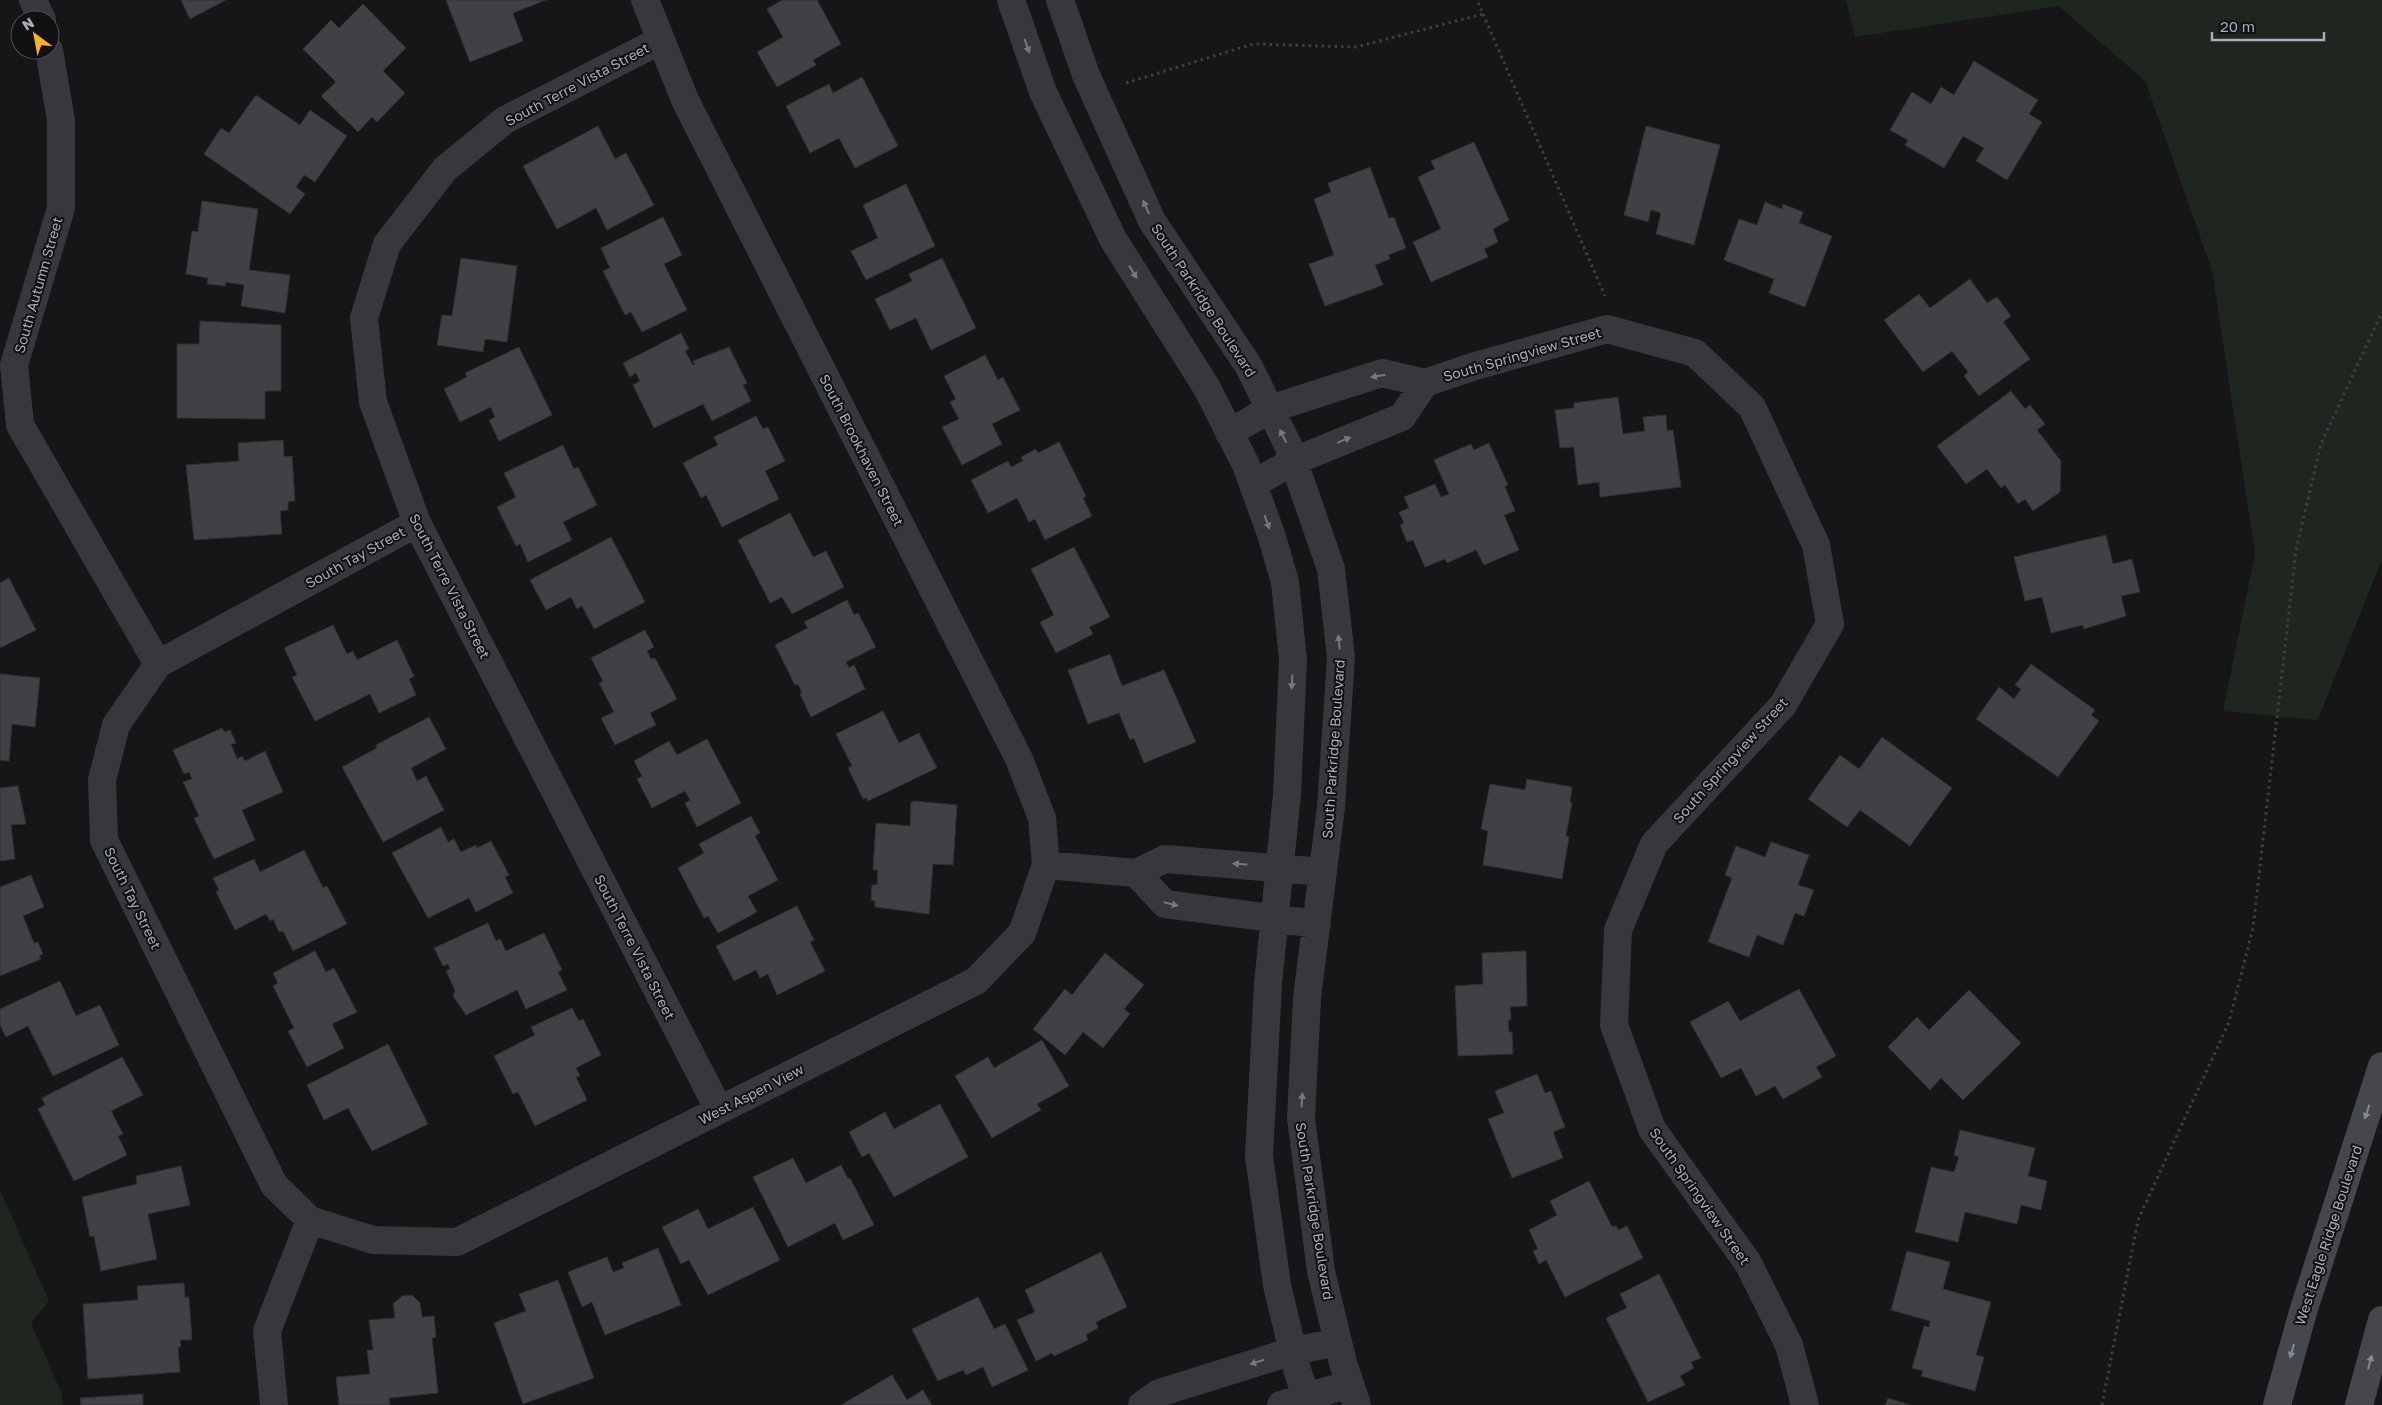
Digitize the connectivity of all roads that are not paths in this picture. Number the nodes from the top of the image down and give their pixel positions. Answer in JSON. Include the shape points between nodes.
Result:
{"nodes":[{"id":1,"x":645,"y":0,"type":"edge"},
{"id":2,"x":1011,"y":0,"type":"edge"},
{"id":3,"x":1060,"y":0,"type":"edge"},
{"id":4,"x":661,"y":40,"type":"junction"},
{"id":5,"x":51,"y":60,"type":"edge"},
{"id":6,"x":1425,"y":383,"type":"junction"},
{"id":7,"x":1270,"y":409,"type":"junction"},
{"id":8,"x":1229,"y":433,"type":"junction"},
{"id":9,"x":1294,"y":460,"type":"junction"},
{"id":10,"x":1253,"y":484,"type":"junction"},
{"id":11,"x":417,"y":523,"type":"junction"},
{"id":12,"x":158,"y":664,"type":"junction"},
{"id":13,"x":1046,"y":865,"type":"junction"},
{"id":14,"x":1280,"y":867,"type":"junction"},
{"id":15,"x":1323,"y":872,"type":"junction"},
{"id":16,"x":1136,"y":873,"type":"junction"},
{"id":17,"x":1274,"y":918,"type":"junction"},
{"id":18,"x":1317,"y":924,"type":"junction"},
{"id":19,"x":2382,"y":1066,"type":"edge"},
{"id":20,"x":719,"y":1110,"type":"junction"},
{"id":21,"x":310,"y":1220,"type":"junction"},
{"id":22,"x":2382,"y":1320,"type":"edge"},
{"id":23,"x":1338,"y":1342,"type":"junction"},
{"id":24,"x":1292,"y":1351,"type":"junction"},
{"id":25,"x":1354,"y":1395,"type":"edge"},
{"id":26,"x":1308,"y":1401,"type":"edge"},
{"id":27,"x":274,"y":1405,"type":"edge"},
{"id":28,"x":1142,"y":1405,"type":"edge"},
{"id":29,"x":1281,"y":1405,"type":"edge"},
{"id":30,"x":1805,"y":1405,"type":"edge"},
{"id":31,"x":2277,"y":1405,"type":"edge"},
{"id":32,"x":2359,"y":1405,"type":"edge"}],
"edges":[{"from":1,"to":4,"type":"street","name":"South Brookhaven Street"},
{"from":2,"to":8,"type":"street","one_way":true,"via":[[1043,92],[1113,239],[1207,388]]},
{"from":7,"to":3,"type":"street","name":"South Parkridge Boulevard","one_way":true,"via":[[1248,365],[1152,221],[1094,93]]},
{"from":4,"to":11,"type":"street","name":"South Terre Vista Street","via":[[505,120],[445,169],[387,244],[364,318],[373,402]]},
{"from":4,"to":13,"type":"street","name":"South Brookhaven Street","via":[[685,100],[1019,759],[1042,818]]},
{"from":5,"to":12,"type":"street","name":"South Autumn Street","via":[[62,120],[61,208],[14,365],[20,426]]},
{"from":6,"to":7,"type":"street","name":"South Springview Street","one_way":true,"via":[[1382,373]]},
{"from":9,"to":6,"type":"street","name":"South Springview Street","one_way":true,"via":[[1402,417]]},
{"from":6,"to":30,"type":"street","name":"South Springview Street","via":[[1607,329],[1695,354],[1752,407],[1816,545],[1830,624],[1783,705],[1654,844],[1618,930],[1614,1025],[1652,1129],[1748,1263],[1789,1344]]},
{"from":7,"to":8,"type":"street","name":"South Springview Street"},
{"from":9,"to":7,"type":"street","name":"South Parkridge Boulevard","one_way":true},
{"from":8,"to":10,"type":"street"},
{"from":9,"to":10,"type":"street","name":"South Springview Street"},
{"from":15,"to":9,"type":"street","name":"South Parkridge Boulevard","one_way":true,"via":[[1331,807],[1340,657],[1331,569]]},
{"from":10,"to":14,"type":"street","one_way":true,"via":[[1272,534],[1285,582],[1293,660]]},
{"from":11,"to":12,"type":"street","name":"South Tay Street"},
{"from":11,"to":20,"type":"street","name":"South Terre Vista Street"},
{"from":12,"to":21,"type":"street","name":"South Tay Street","via":[[116,726],[102,780],[104,840],[274,1185]]},
{"from":13,"to":16,"type":"street"},
{"from":13,"to":20,"type":"street","name":"West Aspen View","via":[[1022,933],[976,980]]},
{"from":14,"to":15,"type":"street"},
{"from":14,"to":16,"type":"street","one_way":true,"via":[[1165,859]]},
{"from":14,"to":17,"type":"street"},
{"from":15,"to":18,"type":"street","name":"South Parkridge Boulevard"},
{"from":16,"to":17,"type":"street","one_way":true,"via":[[1165,904]]},
{"from":17,"to":18,"type":"street"},
{"from":17,"to":24,"type":"street","via":[[1259,1156],[1277,1285]]},
{"from":23,"to":18,"type":"street","name":"South Parkridge Boulevard","one_way":true,"via":[[1322,1271],[1301,1118],[1307,998]]},
{"from":19,"to":31,"type":"street","name":"West Eagle Ridge Boulevard","one_way":true,"via":[[2303,1312]]},
{"from":20,"to":21,"type":"street","name":"West Aspen View","via":[[457,1242],[373,1240]]},
{"from":21,"to":27,"type":"street","via":[[267,1331]]},
{"from":32,"to":22,"type":"street","one_way":true},
{"from":23,"to":24,"type":"street"},
{"from":23,"to":25,"type":"street","name":"South Parkridge Boulevard"},
{"from":24,"to":26,"type":"street"},
{"from":24,"to":28,"type":"street","one_way":true,"via":[[1159,1393]]},
{"from":25,"to":26,"type":"street"},
{"from":26,"to":29,"type":"street"}]}
